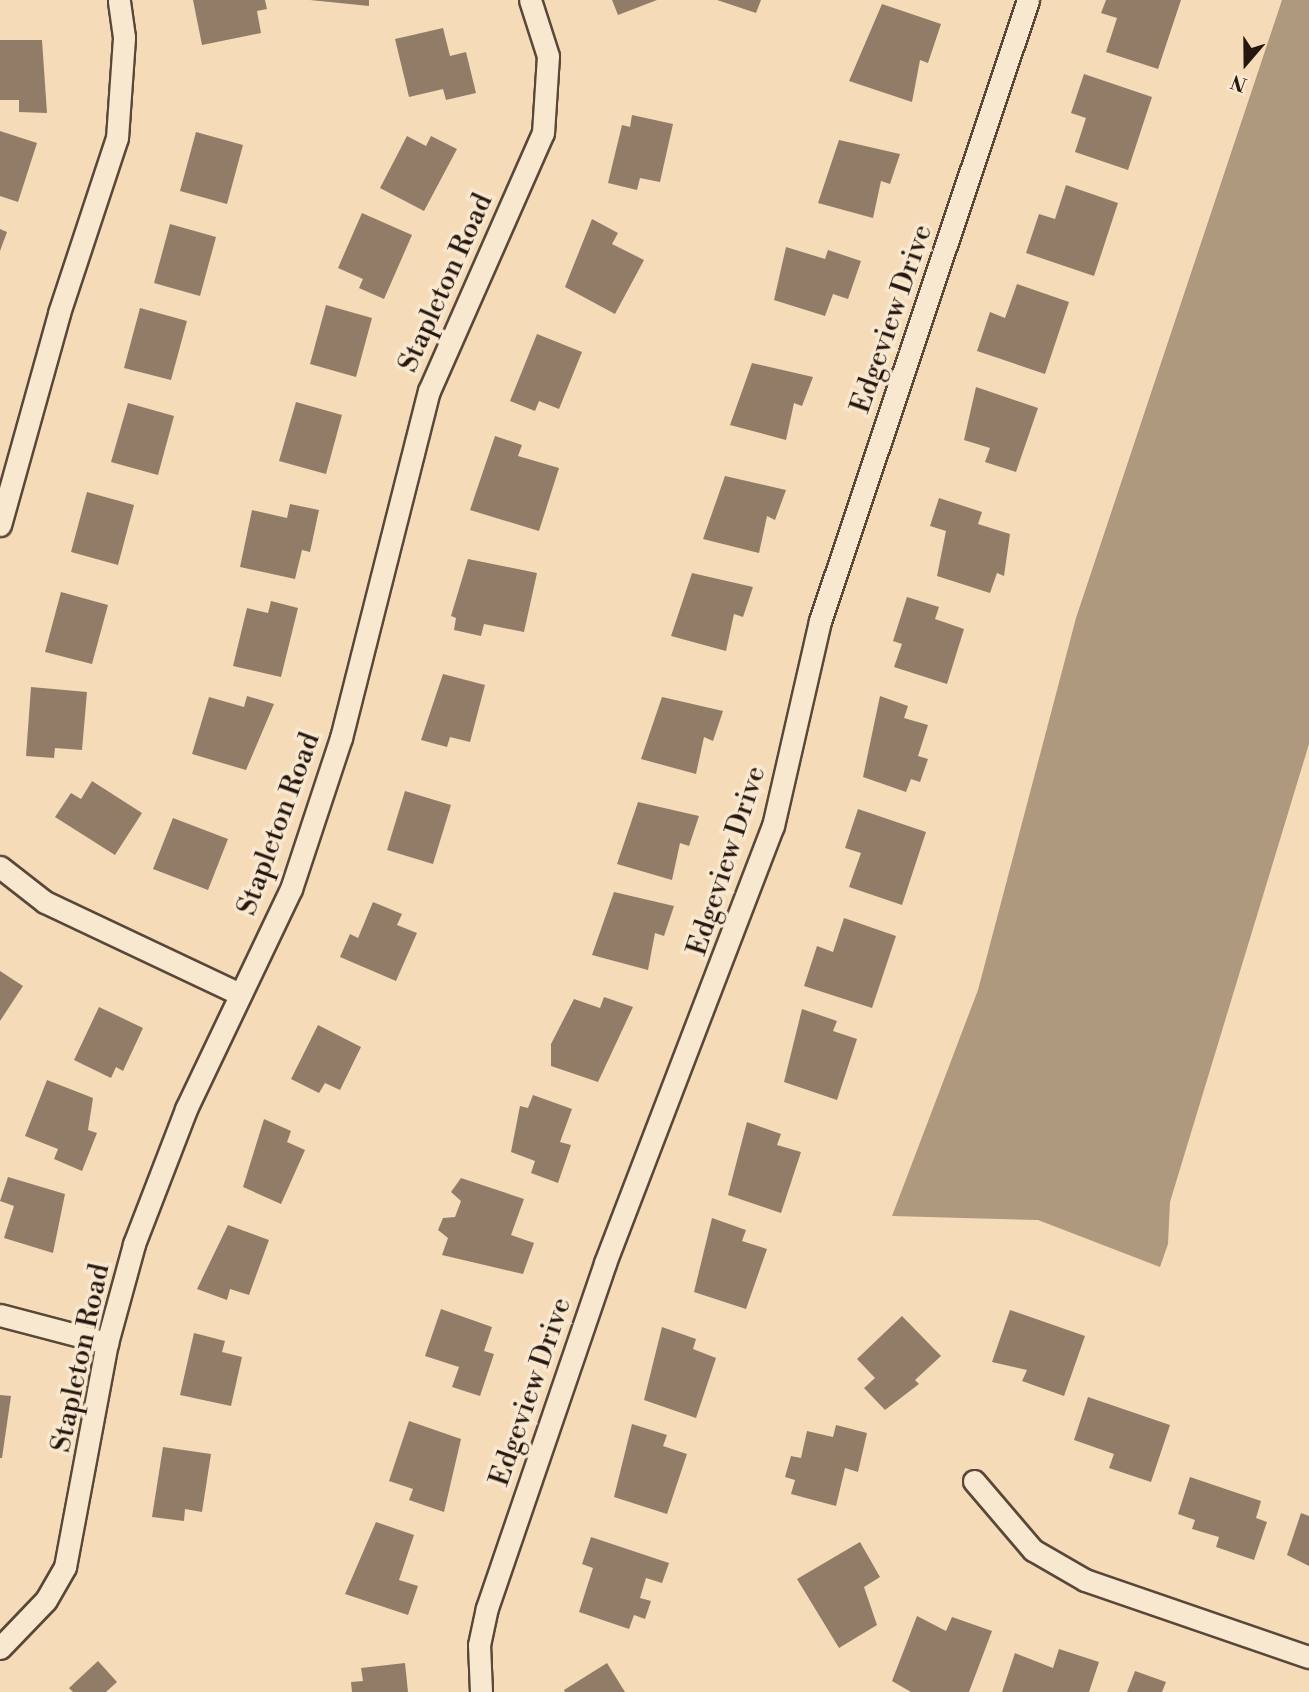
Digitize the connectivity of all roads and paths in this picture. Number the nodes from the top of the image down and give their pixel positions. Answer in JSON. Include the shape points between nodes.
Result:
{"nodes":[{"id":1,"x":119,"y":0,"type":"edge"},
{"id":2,"x":530,"y":0,"type":"edge"},
{"id":3,"x":1028,"y":0,"type":"edge"},
{"id":4,"x":0,"y":525,"type":"edge"},
{"id":5,"x":0,"y":867,"type":"edge"},
{"id":6,"x":240,"y":994,"type":"junction"},
{"id":7,"x":0,"y":1315,"type":"edge"},
{"id":8,"x":107,"y":1343,"type":"junction"},
{"id":9,"x":974,"y":1480,"type":"dead end"},
{"id":10,"x":0,"y":1648,"type":"edge"},
{"id":11,"x":1309,"y":1657,"type":"edge"},
{"id":12,"x":481,"y":1692,"type":"edge"}],
"edges":[{"from":1,"to":4,"type":"street","via":[[124,37],[117,138],[59,313]]},
{"from":2,"to":6,"type":"street","name":"Stapleton Road","via":[[548,56],[543,133],[429,391],[341,738],[291,889]]},
{"from":3,"to":12,"type":"street","name":"Edgeview Drive","via":[[820,621],[773,826],[605,1263],[487,1608],[479,1644]]},
{"from":5,"to":6,"type":"street","via":[[66,913]]},
{"from":6,"to":8,"type":"street","name":"Stapleton Road","via":[[158,1180]]},
{"from":7,"to":8,"type":"street"},
{"from":8,"to":10,"type":"street","name":"Stapleton Road","via":[[65,1567],[46,1600]]},
{"from":9,"to":11,"type":"street","via":[[1033,1550],[1085,1580]]}]}
